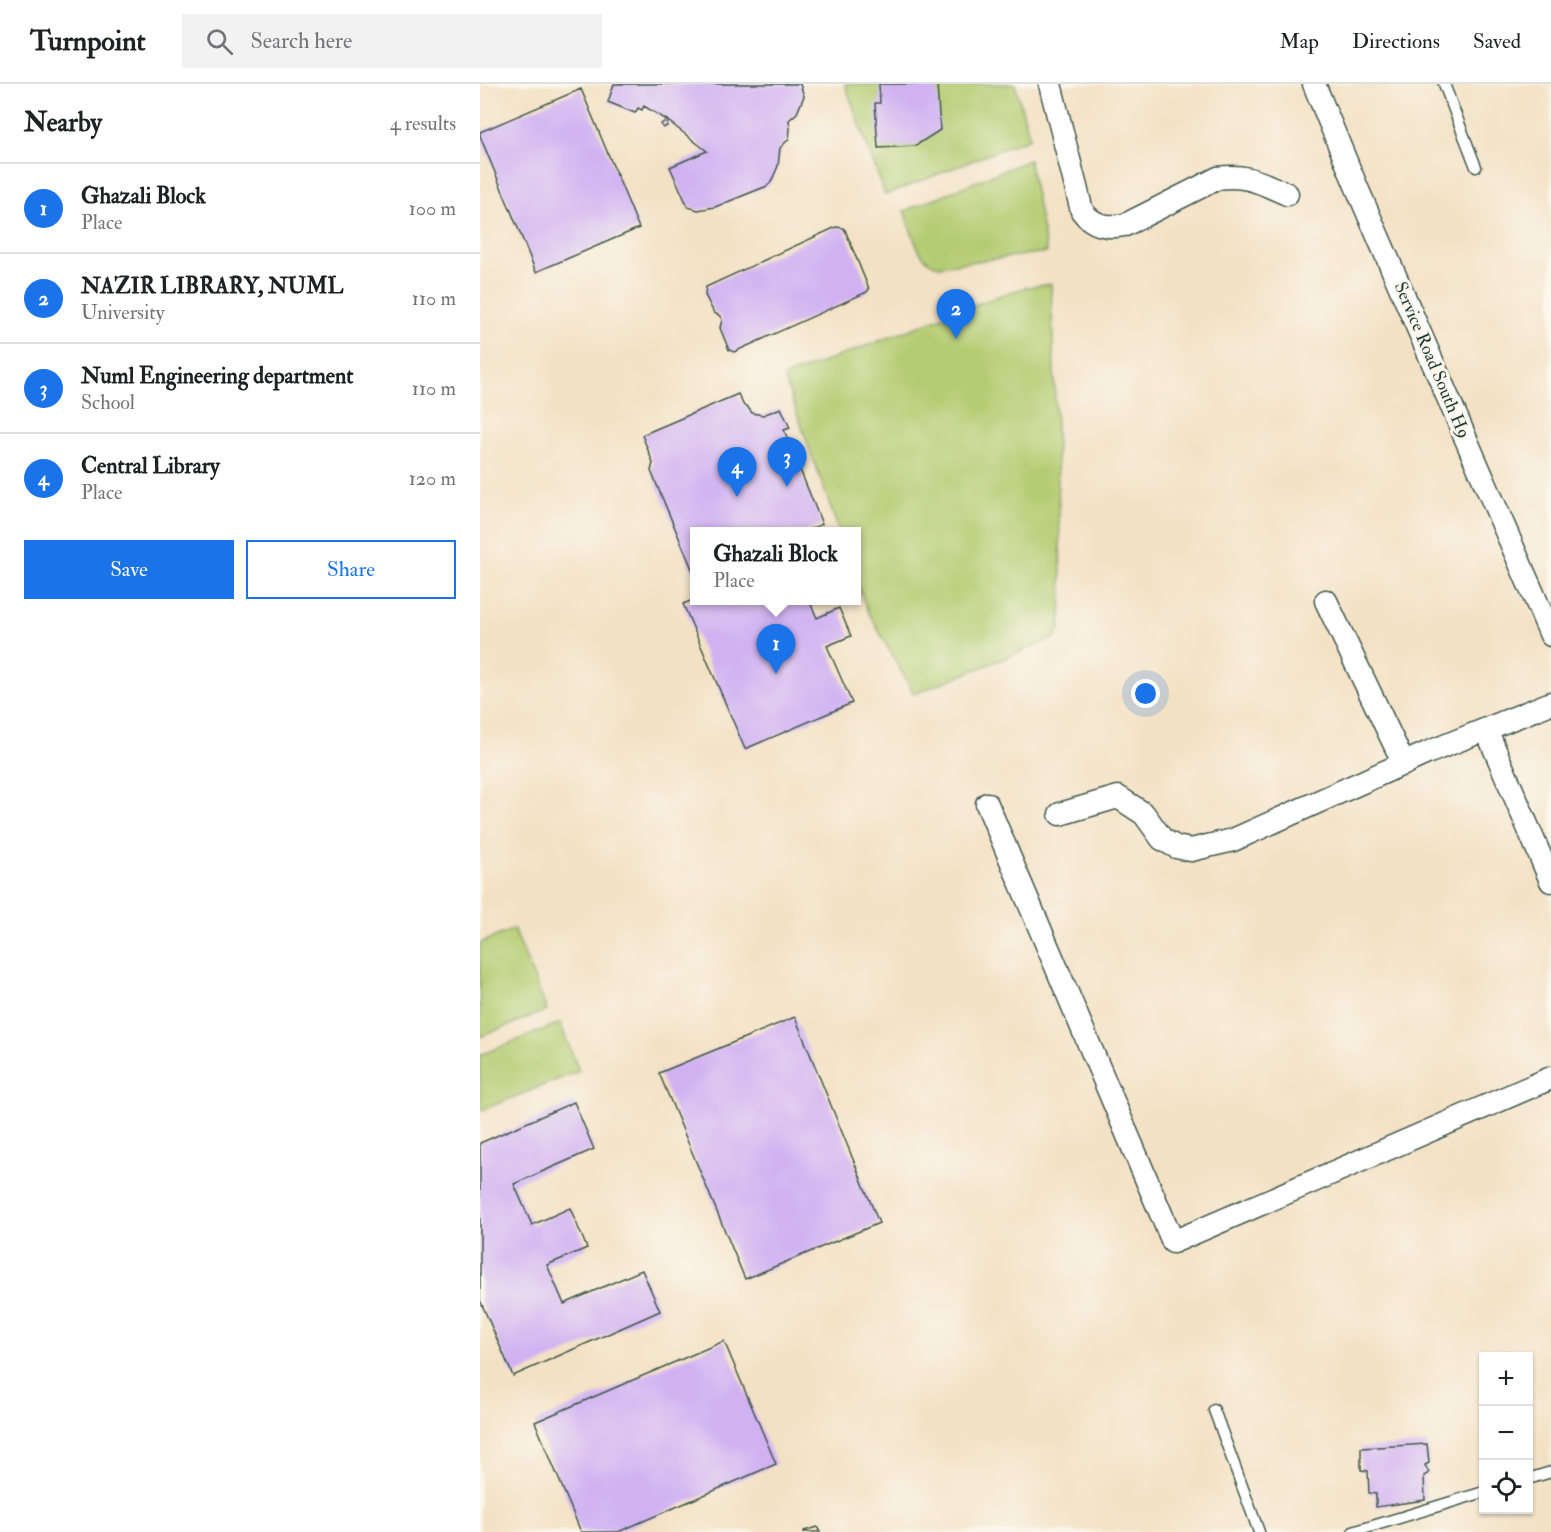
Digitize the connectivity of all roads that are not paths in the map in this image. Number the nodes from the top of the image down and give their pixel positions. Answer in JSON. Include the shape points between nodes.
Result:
{"nodes":[{"id":1,"x":1050,"y":84,"type":"edge"},
{"id":2,"x":1314,"y":84,"type":"edge"},
{"id":3,"x":1444,"y":84,"type":"edge"},
{"id":4,"x":1476,"y":167,"type":"dead end"},
{"id":5,"x":1287,"y":194,"type":"dead end"},
{"id":6,"x":1326,"y":601,"type":"dead end"},
{"id":7,"x":1551,"y":635,"type":"edge"},
{"id":8,"x":1551,"y":703,"type":"edge"},
{"id":9,"x":1486,"y":729,"type":"junction"},
{"id":10,"x":1404,"y":764,"type":"junction"},
{"id":11,"x":987,"y":804,"type":"dead end"},
{"id":12,"x":1060,"y":814,"type":"dead end"},
{"id":13,"x":1551,"y":881,"type":"edge"},
{"id":14,"x":1551,"y":1078,"type":"edge"},
{"id":15,"x":1214,"y":1410,"type":"dead end"},
{"id":16,"x":1551,"y":1472,"type":"edge"},
{"id":17,"x":1533,"y":1477,"type":"edge"},
{"id":18,"x":1479,"y":1494,"type":"edge"},
{"id":19,"x":1258,"y":1532,"type":"edge"},
{"id":20,"x":1353,"y":1532,"type":"edge"}],
"edges":[{"from":1,"to":5,"type":"street","via":[[1082,211],[1096,224],[1125,225],[1218,178],[1250,178]]},
{"from":2,"to":7,"type":"street","name":"Service Road South H9"},
{"from":3,"to":4,"type":"lane"},
{"from":6,"to":10,"type":"street"},
{"from":8,"to":9,"type":"street"},
{"from":9,"to":10,"type":"street"},
{"from":9,"to":13,"type":"street"},
{"from":10,"to":12,"type":"street","via":[[1243,836],[1191,850],[1162,839],[1144,814],[1118,797]]},
{"from":11,"to":14,"type":"street","via":[[1173,1242]]},
{"from":15,"to":19,"type":"lane"},
{"from":16,"to":17,"type":"lane"},
{"from":18,"to":20,"type":"lane"}]}
